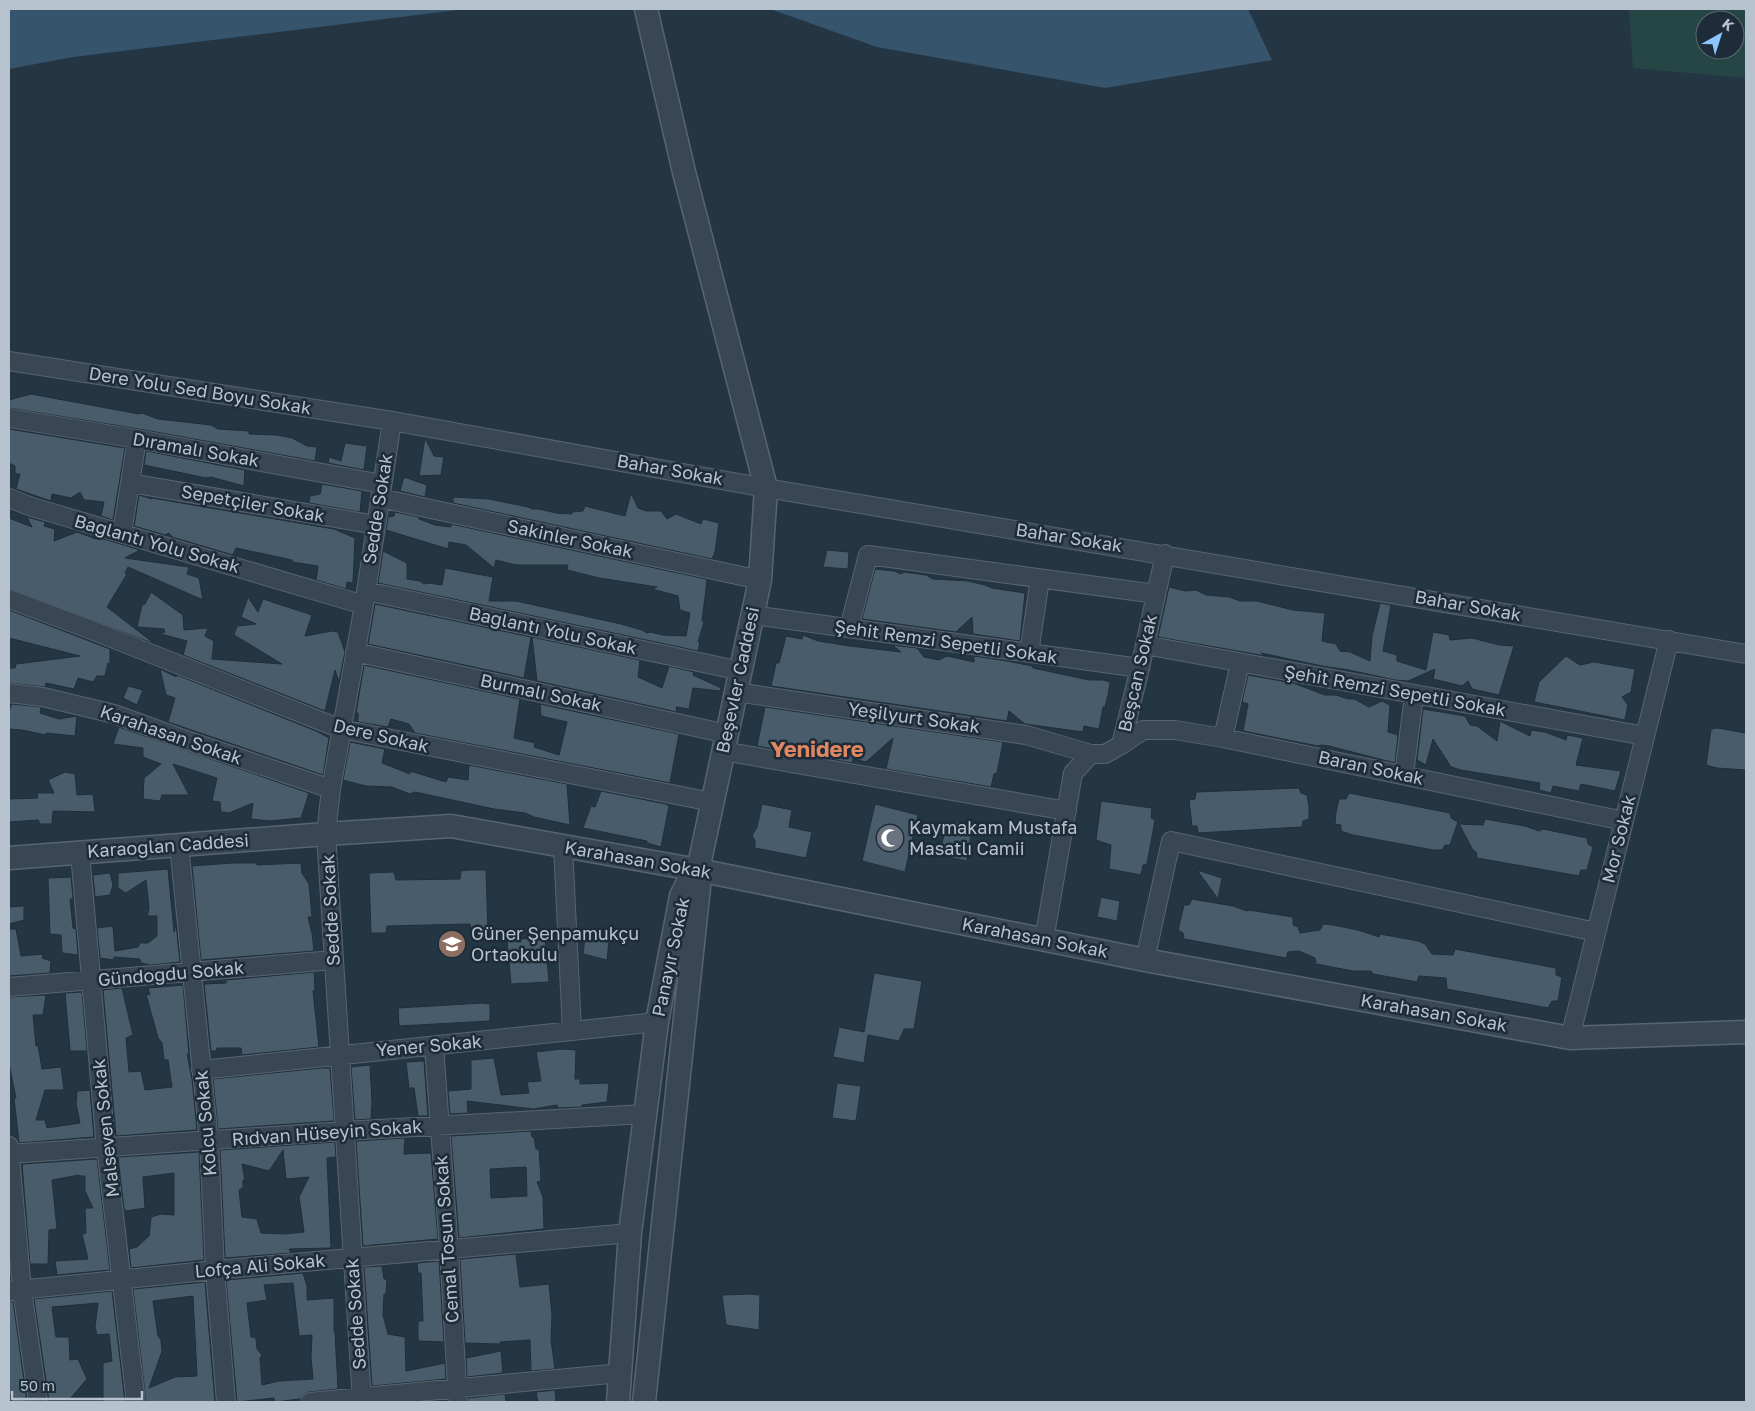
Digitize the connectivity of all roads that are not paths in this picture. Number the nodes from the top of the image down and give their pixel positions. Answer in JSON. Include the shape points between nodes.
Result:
{"nodes":[{"id":1,"x":646,"y":9,"type":"edge"},
{"id":2,"x":9,"y":361,"type":"edge"},
{"id":3,"x":9,"y":418,"type":"edge"},
{"id":4,"x":392,"y":421,"type":"junction"},
{"id":5,"x":137,"y":439,"type":"junction"},
{"id":6,"x":130,"y":483,"type":"junction"},
{"id":7,"x":766,"y":488,"type":"junction"},
{"id":8,"x":381,"y":491,"type":"junction"},
{"id":9,"x":9,"y":498,"type":"edge"},
{"id":10,"x":376,"y":525,"type":"junction"},
{"id":11,"x":122,"y":533,"type":"junction"},
{"id":12,"x":1165,"y":554,"type":"junction"},
{"id":13,"x":1040,"y":578,"type":"junction"},
{"id":14,"x":760,"y":580,"type":"junction"},
{"id":15,"x":1156,"y":594,"type":"junction"},
{"id":16,"x":365,"y":598,"type":"junction"},
{"id":17,"x":9,"y":599,"type":"edge"},
{"id":18,"x":753,"y":615,"type":"junction"},
{"id":19,"x":849,"y":628,"type":"junction"},
{"id":20,"x":1669,"y":640,"type":"junction"},
{"id":21,"x":1145,"y":645,"type":"junction"},
{"id":22,"x":355,"y":652,"type":"junction"},
{"id":23,"x":1029,"y":653,"type":"junction"},
{"id":24,"x":1746,"y":654,"type":"edge"},
{"id":25,"x":1240,"y":663,"type":"junction"},
{"id":26,"x":1140,"y":668,"type":"junction"},
{"id":27,"x":738,"y":682,"type":"junction"},
{"id":28,"x":9,"y":693,"type":"edge"},
{"id":29,"x":1414,"y":694,"type":"junction"},
{"id":30,"x":341,"y":729,"type":"junction"},
{"id":31,"x":1645,"y":736,"type":"junction"},
{"id":32,"x":1223,"y":738,"type":"junction"},
{"id":33,"x":725,"y":742,"type":"junction"},
{"id":34,"x":1120,"y":745,"type":"junction"},
{"id":35,"x":1091,"y":754,"type":"junction"},
{"id":36,"x":1404,"y":775,"type":"junction"},
{"id":37,"x":332,"y":789,"type":"junction"},
{"id":38,"x":712,"y":802,"type":"junction"},
{"id":39,"x":1067,"y":811,"type":"junction"},
{"id":40,"x":1624,"y":821,"type":"junction"},
{"id":41,"x":326,"y":834,"type":"junction"},
{"id":42,"x":179,"y":845,"type":"junction"},
{"id":43,"x":563,"y":846,"type":"junction"},
{"id":44,"x":80,"y":853,"type":"junction"},
{"id":45,"x":9,"y":858,"type":"edge"},
{"id":46,"x":698,"y":870,"type":"junction"},
{"id":47,"x":1596,"y":932,"type":"junction"},
{"id":48,"x":1044,"y":940,"type":"junction"},
{"id":49,"x":334,"y":960,"type":"junction"},
{"id":50,"x":1145,"y":960,"type":"junction"},
{"id":51,"x":192,"y":973,"type":"junction"},
{"id":52,"x":92,"y":981,"type":"junction"},
{"id":53,"x":9,"y":987,"type":"edge"},
{"id":54,"x":657,"y":1022,"type":"junction"},
{"id":55,"x":572,"y":1032,"type":"junction"},
{"id":56,"x":1746,"y":1032,"type":"edge"},
{"id":57,"x":1570,"y":1038,"type":"junction"},
{"id":58,"x":434,"y":1046,"type":"junction"},
{"id":59,"x":340,"y":1054,"type":"junction"},
{"id":60,"x":202,"y":1070,"type":"junction"},
{"id":61,"x":645,"y":1114,"type":"junction"},
{"id":62,"x":439,"y":1126,"type":"junction"},
{"id":63,"x":344,"y":1131,"type":"junction"},
{"id":64,"x":208,"y":1141,"type":"junction"},
{"id":65,"x":106,"y":1148,"type":"junction"},
{"id":66,"x":9,"y":1152,"type":"edge"},
{"id":67,"x":630,"y":1233,"type":"junction"},
{"id":68,"x":449,"y":1250,"type":"junction"},
{"id":69,"x":352,"y":1257,"type":"junction"},
{"id":70,"x":215,"y":1270,"type":"junction"},
{"id":71,"x":122,"y":1280,"type":"junction"},
{"id":72,"x":16,"y":1291,"type":"edge"},
{"id":73,"x":621,"y":1372,"type":"junction"},
{"id":74,"x":458,"y":1396,"type":"edge"},
{"id":75,"x":361,"y":1399,"type":"edge"},
{"id":76,"x":38,"y":1402,"type":"edge"},
{"id":77,"x":136,"y":1402,"type":"edge"},
{"id":78,"x":226,"y":1402,"type":"edge"},
{"id":79,"x":310,"y":1402,"type":"edge"},
{"id":80,"x":618,"y":1402,"type":"edge"},
{"id":81,"x":644,"y":1402,"type":"edge"}],
"edges":[{"from":1,"to":7,"type":"street","name":"Beşevler Caddesi","via":[[684,172]]},
{"from":2,"to":4,"type":"street","name":"Dere Yolu Sed Boyu Sokak"},
{"from":3,"to":5,"type":"street","name":"Dıramalı Sokak"},
{"from":4,"to":7,"type":"street","name":"Bahar Sokak"},
{"from":4,"to":8,"type":"street","name":"Sedde Sokak"},
{"from":5,"to":6,"type":"street"},
{"from":5,"to":8,"type":"street","name":"Dıramalı Sokak"},
{"from":6,"to":10,"type":"street","name":"Sepetçiler Sokak"},
{"from":6,"to":11,"type":"street"},
{"from":7,"to":12,"type":"street","name":"Bahar Sokak"},
{"from":7,"to":14,"type":"street","name":"Beşevler Caddesi"},
{"from":8,"to":10,"type":"street","name":"Sedde Sokak"},
{"from":8,"to":14,"type":"street","name":"Sakinler Sokak"},
{"from":9,"to":11,"type":"street","name":"Bağlantı Yolu Sokak"},
{"from":10,"to":16,"type":"street","name":"Sedde Sokak"},
{"from":11,"to":16,"type":"street","name":"Bağlantı Yolu Sokak"},
{"from":12,"to":15,"type":"street","name":"Beşcan Sokak"},
{"from":12,"to":20,"type":"street","name":"Bahar Sokak"},
{"from":13,"to":15,"type":"street"},
{"from":13,"to":19,"type":"street","via":[[868,555]]},
{"from":13,"to":23,"type":"street"},
{"from":14,"to":18,"type":"street","name":"Beşevler Caddesi"},
{"from":15,"to":21,"type":"street","name":"Beşcan Sokak"},
{"from":16,"to":22,"type":"street","name":"Sedde Sokak"},
{"from":16,"to":27,"type":"street","name":"Bağlantı Yolu Sokak"},
{"from":17,"to":30,"type":"street","name":"Dere Sokak"},
{"from":18,"to":19,"type":"street","name":"Şehit Remzi Sepetli Sokak"},
{"from":18,"to":27,"type":"street","name":"Beşevler Caddesi"},
{"from":19,"to":23,"type":"street","name":"Şehit Remzi Sepetli Sokak"},
{"from":20,"to":24,"type":"street","name":"Bahar Sokak"},
{"from":20,"to":31,"type":"street","name":"Mor Sokak"},
{"from":21,"to":25,"type":"street","name":"Şehit Remzi Sepetli Sokak"},
{"from":21,"to":26,"type":"street","name":"Beşcan Sokak"},
{"from":22,"to":30,"type":"street","name":"Sedde Sokak"},
{"from":22,"to":33,"type":"street","name":"Burmalı Sokak"},
{"from":23,"to":26,"type":"street","name":"Şehit Remzi Sepetli Sokak"},
{"from":25,"to":29,"type":"street","name":"Şehit Remzi Sepetli Sokak"},
{"from":25,"to":32,"type":"street"},
{"from":26,"to":34,"type":"street","name":"Beşcan Sokak"},
{"from":27,"to":33,"type":"street","name":"Beşevler Caddesi"},
{"from":27,"to":35,"type":"street","name":"Yeşilyurt Sokak","via":[[1026,735]]},
{"from":28,"to":37,"type":"street","name":"Karahasan Sokak","via":[[43,697],[114,714]]},
{"from":29,"to":31,"type":"street","name":"Şehit Remzi Sepetli Sokak"},
{"from":29,"to":36,"type":"street"},
{"from":30,"to":37,"type":"street","name":"Sedde Sokak"},
{"from":30,"to":38,"type":"street","name":"Dere Sokak"},
{"from":31,"to":40,"type":"street","name":"Mor Sokak"},
{"from":32,"to":34,"type":"street","name":"Baran Sokak","via":[[1176,730],[1143,730]]},
{"from":32,"to":36,"type":"street","name":"Baran Sokak"},
{"from":33,"to":38,"type":"street","name":"Beşevler Caddesi"},
{"from":33,"to":39,"type":"street","name":"Burmalı Sokak"},
{"from":34,"to":35,"type":"street","name":"Beşcan Sokak","via":[[1105,754]]},
{"from":35,"to":39,"type":"street","via":[[1073,773]]},
{"from":36,"to":40,"type":"street","name":"Baran Sokak"},
{"from":37,"to":41,"type":"street","name":"Sedde Sokak"},
{"from":38,"to":46,"type":"street","name":"Beşevler Caddesi"},
{"from":39,"to":48,"type":"street"},
{"from":40,"to":47,"type":"street","name":"Mor Sokak"},
{"from":41,"to":42,"type":"street","name":"Karaoğlan Caddesi"},
{"from":41,"to":43,"type":"street","name":"Karahasan Sokak","via":[[451,826]]},
{"from":41,"to":49,"type":"street","name":"Sedde Sokak"},
{"from":42,"to":44,"type":"street","name":"Karaoğlan Caddesi"},
{"from":42,"to":51,"type":"street","name":"Kolcu Sokak"},
{"from":43,"to":46,"type":"street","name":"Karahasan Sokak"},
{"from":43,"to":55,"type":"street"},
{"from":44,"to":45,"type":"street","name":"Karaoğlan Caddesi"},
{"from":44,"to":52,"type":"street","name":"Malseven Sokak"},
{"from":46,"to":48,"type":"street","name":"Karahasan Sokak"},
{"from":46,"to":54,"type":"street","name":"Panayır Sokak","via":[[681,896]]},
{"from":46,"to":81,"type":"street","name":"Panayır Sokak","via":[[699,886]]},
{"from":47,"to":50,"type":"street","via":[[1171,841]]},
{"from":47,"to":57,"type":"street","name":"Mor Sokak"},
{"from":48,"to":50,"type":"street","name":"Karahasan Sokak"},
{"from":49,"to":51,"type":"street","name":"Gündoğdu Sokak"},
{"from":49,"to":59,"type":"street","name":"Sedde Sokak"},
{"from":50,"to":57,"type":"street","name":"Karahasan Sokak"},
{"from":51,"to":52,"type":"street","name":"Gündoğdu Sokak"},
{"from":51,"to":60,"type":"street","name":"Kolcu Sokak"},
{"from":52,"to":53,"type":"street","name":"Gündoğdu Sokak"},
{"from":52,"to":65,"type":"street","name":"Malseven Sokak"},
{"from":54,"to":55,"type":"street","name":"Yener Sokak"},
{"from":54,"to":61,"type":"street","name":"Panayır Sokak"},
{"from":55,"to":58,"type":"street","name":"Yener Sokak"},
{"from":56,"to":57,"type":"street","name":"Karahasan Sokak"},
{"from":58,"to":59,"type":"street","name":"Yener Sokak"},
{"from":58,"to":62,"type":"street","name":"Cemal Tosun Sokak"},
{"from":59,"to":60,"type":"street","name":"Yener Sokak"},
{"from":59,"to":63,"type":"street","name":"Sedde Sokak"},
{"from":60,"to":64,"type":"street","name":"Kolcu Sokak"},
{"from":61,"to":62,"type":"street","name":"Rıdvan Hüseyin Sokak"},
{"from":61,"to":67,"type":"street","name":"Panayır Sokak"},
{"from":62,"to":63,"type":"street","name":"Rıdvan Hüseyin Sokak"},
{"from":62,"to":68,"type":"street","name":"Cemal Tosun Sokak"},
{"from":63,"to":64,"type":"street","name":"Rıdvan Hüseyin Sokak"},
{"from":63,"to":69,"type":"street","name":"Sedde Sokak"},
{"from":64,"to":65,"type":"street","name":"Rıdvan Hüseyin Sokak"},
{"from":64,"to":70,"type":"street","name":"Kolcu Sokak"},
{"from":65,"to":66,"type":"street","name":"Rıdvan Hüseyin Sokak"},
{"from":65,"to":71,"type":"street","name":"Malseven Sokak"},
{"from":66,"to":72,"type":"street"},
{"from":67,"to":68,"type":"street","name":"Lofça Ali Sokak"},
{"from":67,"to":73,"type":"street","name":"Panayır Sokak"},
{"from":68,"to":69,"type":"street","name":"Lofça Ali Sokak"},
{"from":68,"to":74,"type":"street","name":"Cemal Tosun Sokak"},
{"from":69,"to":70,"type":"street","name":"Lofça Ali Sokak"},
{"from":69,"to":75,"type":"street","name":"Sedde Sokak"},
{"from":70,"to":71,"type":"street","name":"Lofça Ali Sokak"},
{"from":70,"to":78,"type":"street","name":"Kolcu Sokak"},
{"from":71,"to":72,"type":"street","name":"Lofça Ali Sokak"},
{"from":71,"to":77,"type":"street","name":"Malseven Sokak"},
{"from":72,"to":76,"type":"street"},
{"from":73,"to":74,"type":"street"},
{"from":73,"to":80,"type":"street","name":"Panayır Sokak"},
{"from":74,"to":75,"type":"street"},
{"from":75,"to":79,"type":"street"}]}
